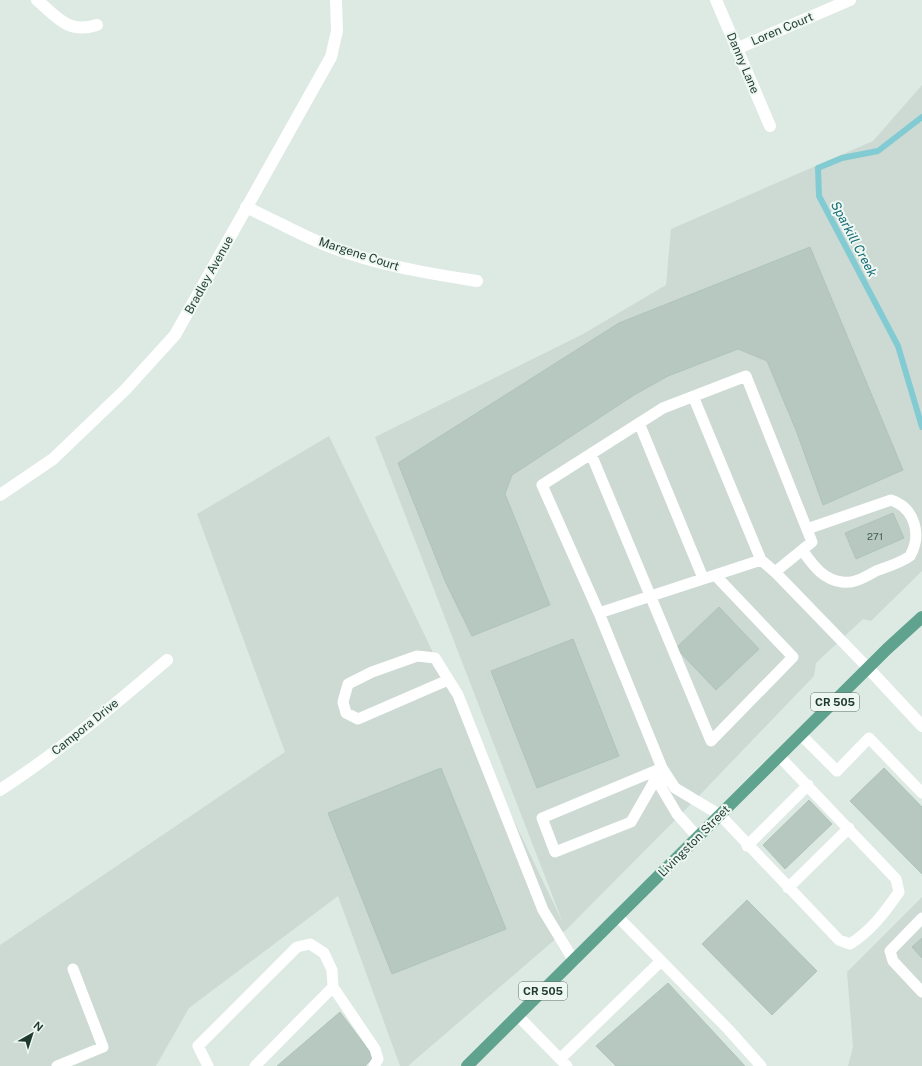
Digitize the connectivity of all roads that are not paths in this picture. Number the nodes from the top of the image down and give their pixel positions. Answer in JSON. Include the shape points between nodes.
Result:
{"nodes":[{"id":1,"x":37,"y":0,"type":"edge"},
{"id":2,"x":336,"y":0,"type":"edge"},
{"id":3,"x":716,"y":0,"type":"edge"},
{"id":4,"x":850,"y":0,"type":"edge"},
{"id":5,"x":98,"y":25,"type":"dead end"},
{"id":6,"x":736,"y":49,"type":"junction"},
{"id":7,"x":770,"y":126,"type":"dead end"},
{"id":8,"x":246,"y":207,"type":"junction"},
{"id":9,"x":477,"y":281,"type":"dead end"},
{"id":10,"x":693,"y":396,"type":"junction"},
{"id":11,"x":639,"y":423,"type":"junction"},
{"id":12,"x":591,"y":454,"type":"junction"},
{"id":13,"x":0,"y":496,"type":"edge"},
{"id":14,"x":807,"y":529,"type":"junction"},
{"id":15,"x":802,"y":550,"type":"junction"},
{"id":16,"x":760,"y":560,"type":"junction"},
{"id":17,"x":775,"y":572,"type":"junction"},
{"id":18,"x":715,"y":575,"type":"junction"},
{"id":19,"x":703,"y":578,"type":"junction"},
{"id":20,"x":650,"y":596,"type":"junction"},
{"id":21,"x":599,"y":613,"type":"junction"},
{"id":22,"x":922,"y":617,"type":"edge"},
{"id":23,"x":167,"y":660,"type":"dead end"},
{"id":24,"x":868,"y":668,"type":"junction"},
{"id":25,"x":448,"y":680,"type":"junction"},
{"id":26,"x":922,"y":726,"type":"edge"},
{"id":27,"x":801,"y":735,"type":"junction"},
{"id":28,"x":779,"y":756,"type":"junction"},
{"id":29,"x":662,"y":768,"type":"junction"},
{"id":30,"x":808,"y":785,"type":"junction"},
{"id":31,"x":0,"y":790,"type":"edge"},
{"id":32,"x":922,"y":792,"type":"edge"},
{"id":33,"x":720,"y":815,"type":"junction"},
{"id":34,"x":849,"y":828,"type":"junction"},
{"id":35,"x":694,"y":841,"type":"junction"},
{"id":36,"x":747,"y":846,"type":"junction"},
{"id":37,"x":788,"y":888,"type":"junction"},
{"id":38,"x":618,"y":917,"type":"junction"},
{"id":39,"x":922,"y":918,"type":"edge"},
{"id":40,"x":574,"y":961,"type":"junction"},
{"id":41,"x":662,"y":961,"type":"junction"},
{"id":42,"x":73,"y":969,"type":"dead end"},
{"id":43,"x":333,"y":987,"type":"junction"},
{"id":44,"x":922,"y":992,"type":"edge"},
{"id":45,"x":518,"y":1016,"type":"junction"},
{"id":46,"x":563,"y":1064,"type":"edge"},
{"id":47,"x":57,"y":1066,"type":"edge"},
{"id":48,"x":208,"y":1066,"type":"edge"},
{"id":49,"x":255,"y":1066,"type":"edge"},
{"id":50,"x":374,"y":1066,"type":"edge"},
{"id":51,"x":467,"y":1066,"type":"edge"},
{"id":52,"x":761,"y":1066,"type":"edge"}],
"edges":[{"from":1,"to":5,"type":"street","via":[[72,27],[84,29]]},
{"from":2,"to":8,"type":"street","name":"Bradley Avenue","via":[[337,31],[331,56]]},
{"from":3,"to":6,"type":"street","name":"Danny Lane"},
{"from":4,"to":6,"type":"street","name":"Loren Court"},
{"from":6,"to":7,"type":"street","name":"Danny Lane"},
{"from":8,"to":9,"type":"street","name":"Margene Court","via":[[324,244],[373,261]]},
{"from":8,"to":13,"type":"street","name":"Bradley Avenue","via":[[175,335],[125,390],[53,459]]},
{"from":10,"to":11,"type":"lane","via":[[663,408]]},
{"from":10,"to":14,"type":"lane","via":[[746,376]]},
{"from":10,"to":16,"type":"lane"},
{"from":11,"to":12,"type":"lane"},
{"from":11,"to":19,"type":"lane"},
{"from":12,"to":20,"type":"lane"},
{"from":12,"to":21,"type":"lane","via":[[542,485]]},
{"from":14,"to":15,"type":"lane","via":[[812,542]]},
{"from":14,"to":15,"type":"lane","via":[[891,500],[912,512],[919,524],[921,536],[918,546],[909,556],[853,582],[830,579],[818,572]]},
{"from":15,"to":17,"type":"lane"},
{"from":16,"to":17,"type":"lane"},
{"from":16,"to":18,"type":"lane"},
{"from":17,"to":24,"type":"lane"},
{"from":18,"to":19,"type":"lane"},
{"from":18,"to":20,"type":"lane","via":[[793,657],[711,741]]},
{"from":19,"to":20,"type":"lane"},
{"from":20,"to":21,"type":"lane"},
{"from":21,"to":29,"type":"lane"},
{"from":22,"to":24,"type":"main road","name":"Livingston Street","number":"CR 505"},
{"from":23,"to":31,"type":"street","name":"Campora Drive","via":[[91,724],[33,769]]},
{"from":24,"to":26,"type":"street"},
{"from":24,"to":27,"type":"main road","name":"Livingston Street","number":"CR 505"},
{"from":25,"to":25,"type":"lane","via":[[436,658],[417,656],[372,672],[348,684],[343,702],[346,713],[358,719]]},
{"from":25,"to":40,"type":"lane","via":[[458,695],[543,910]]},
{"from":27,"to":28,"type":"main road","name":"Livingston Street","number":"CR 505"},
{"from":27,"to":32,"type":"lane","via":[[837,771],[869,738]]},
{"from":28,"to":30,"type":"lane"},
{"from":28,"to":33,"type":"main road","name":"Livingston Street","number":"CR 505"},
{"from":29,"to":29,"type":"lane","via":[[542,818],[555,852],[631,822]]},
{"from":29,"to":33,"type":"lane","via":[[675,788]]},
{"from":29,"to":35,"type":"lane","via":[[661,787],[677,814],[695,834]]},
{"from":30,"to":34,"type":"lane"},
{"from":30,"to":36,"type":"lane"},
{"from":33,"to":35,"type":"main road","name":"Livingston Street","number":"CR 505"},
{"from":33,"to":36,"type":"lane"},
{"from":34,"to":37,"type":"lane"},
{"from":34,"to":37,"type":"lane","via":[[896,879],[899,892],[884,914],[863,937],[850,944],[838,940]]},
{"from":35,"to":38,"type":"main road","name":"Livingston Street","number":"CR 505"},
{"from":36,"to":37,"type":"lane"},
{"from":38,"to":40,"type":"main road","name":"Livingston Street","number":"CR 505"},
{"from":38,"to":41,"type":"lane"},
{"from":39,"to":44,"type":"lane","via":[[890,951],[893,961]]},
{"from":40,"to":45,"type":"main road","name":"Livingston Street","number":"CR 505"},
{"from":41,"to":46,"type":"lane"},
{"from":41,"to":52,"type":"lane"},
{"from":42,"to":47,"type":"lane","via":[[104,1047]]},
{"from":43,"to":48,"type":"lane","via":[[332,970],[324,953],[310,944],[297,947],[198,1046]]},
{"from":43,"to":49,"type":"lane"},
{"from":43,"to":50,"type":"lane","via":[[375,1049],[378,1059]]},
{"from":45,"to":46,"type":"lane"},
{"from":45,"to":51,"type":"main road","name":"Livingston Street","number":"CR 505"}]}
